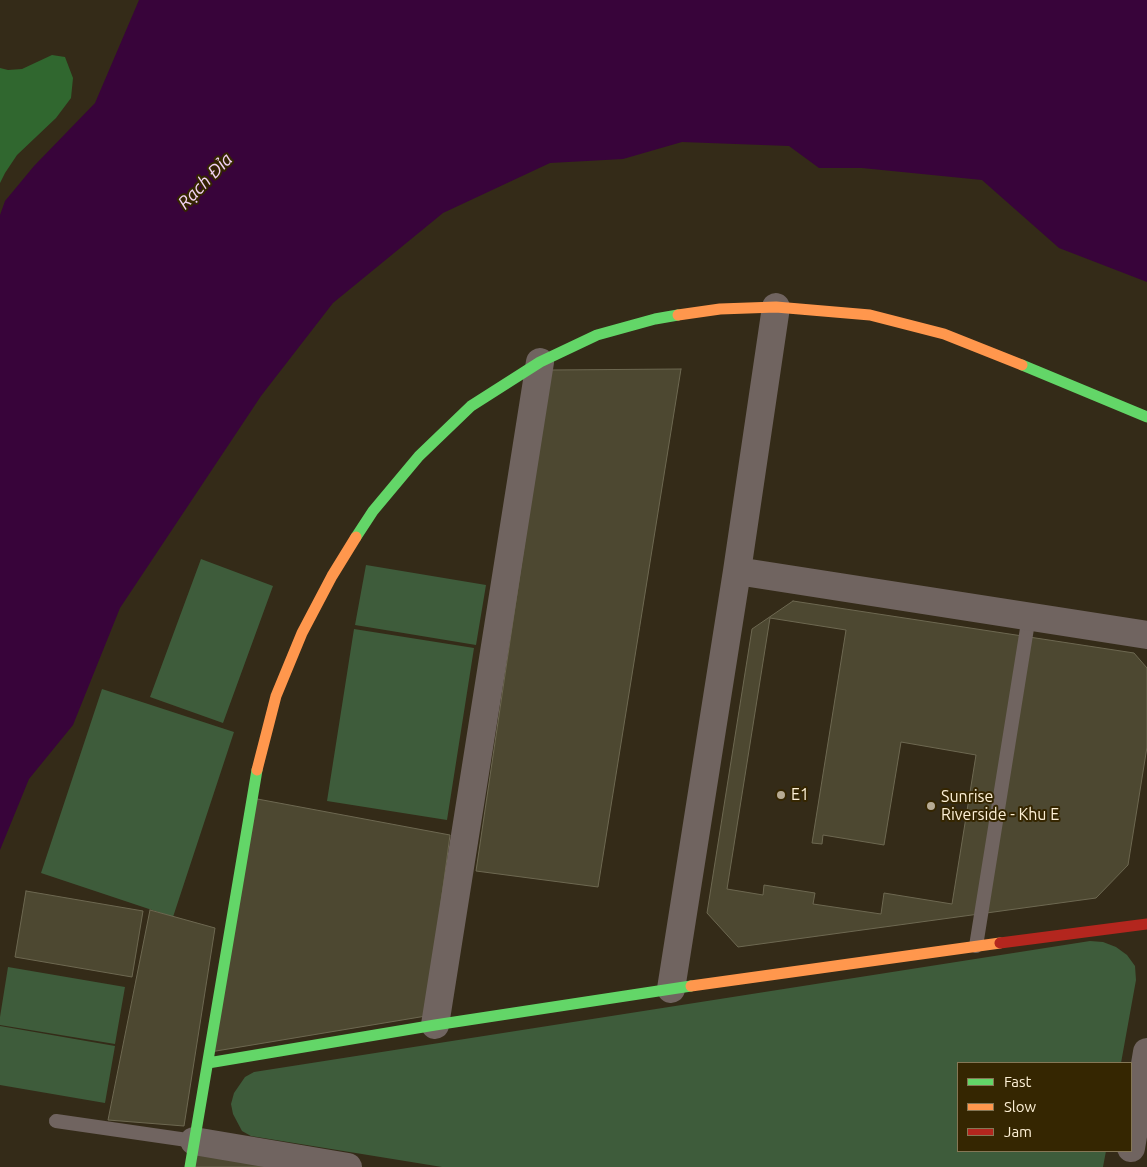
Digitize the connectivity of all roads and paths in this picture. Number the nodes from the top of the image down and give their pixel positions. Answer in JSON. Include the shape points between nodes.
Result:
{"nodes":[{"id":1,"x":776,"y":307,"type":"junction"},
{"id":2,"x":540,"y":362,"type":"junction"},
{"id":3,"x":1147,"y":417,"type":"edge"},
{"id":4,"x":737,"y":571,"type":"junction"},
{"id":5,"x":1029,"y":616,"type":"junction"},
{"id":6,"x":1147,"y":635,"type":"edge"},
{"id":7,"x":1147,"y":924,"type":"edge"},
{"id":8,"x":976,"y":946,"type":"junction"},
{"id":9,"x":671,"y":989,"type":"junction"},
{"id":10,"x":435,"y":1025,"type":"junction"},
{"id":11,"x":1147,"y":1052,"type":"edge"},
{"id":12,"x":208,"y":1064,"type":"junction"},
{"id":13,"x":56,"y":1121,"type":"dead end"},
{"id":14,"x":1132,"y":1138,"type":"edge"},
{"id":15,"x":1130,"y":1152,"type":"edge"},
{"id":16,"x":192,"y":1154,"type":"edge"},
{"id":17,"x":348,"y":1167,"type":"edge"},
{"id":18,"x":1128,"y":1167,"type":"edge"}],
"edges":[{"from":1,"to":2,"type":"street","via":[[720,309],[655,320],[597,335]]},
{"from":1,"to":3,"type":"street","via":[[870,315],[944,334]]},
{"from":1,"to":4,"type":"street"},
{"from":2,"to":10,"type":"street"},
{"from":2,"to":12,"type":"street","via":[[471,406],[419,456],[373,511],[332,576],[302,633],[276,696],[259,760]]},
{"from":4,"to":5,"type":"street"},
{"from":4,"to":9,"type":"street"},
{"from":5,"to":6,"type":"street"},
{"from":5,"to":8,"type":"lane"},
{"from":7,"to":8,"type":"street"},
{"from":8,"to":9,"type":"street"},
{"from":9,"to":10,"type":"street"},
{"from":10,"to":12,"type":"street"},
{"from":11,"to":14,"type":"street"},
{"from":12,"to":16,"type":"street"},
{"from":13,"to":16,"type":"lane"},
{"from":15,"to":18,"type":"street"},
{"from":16,"to":17,"type":"street"}]}
